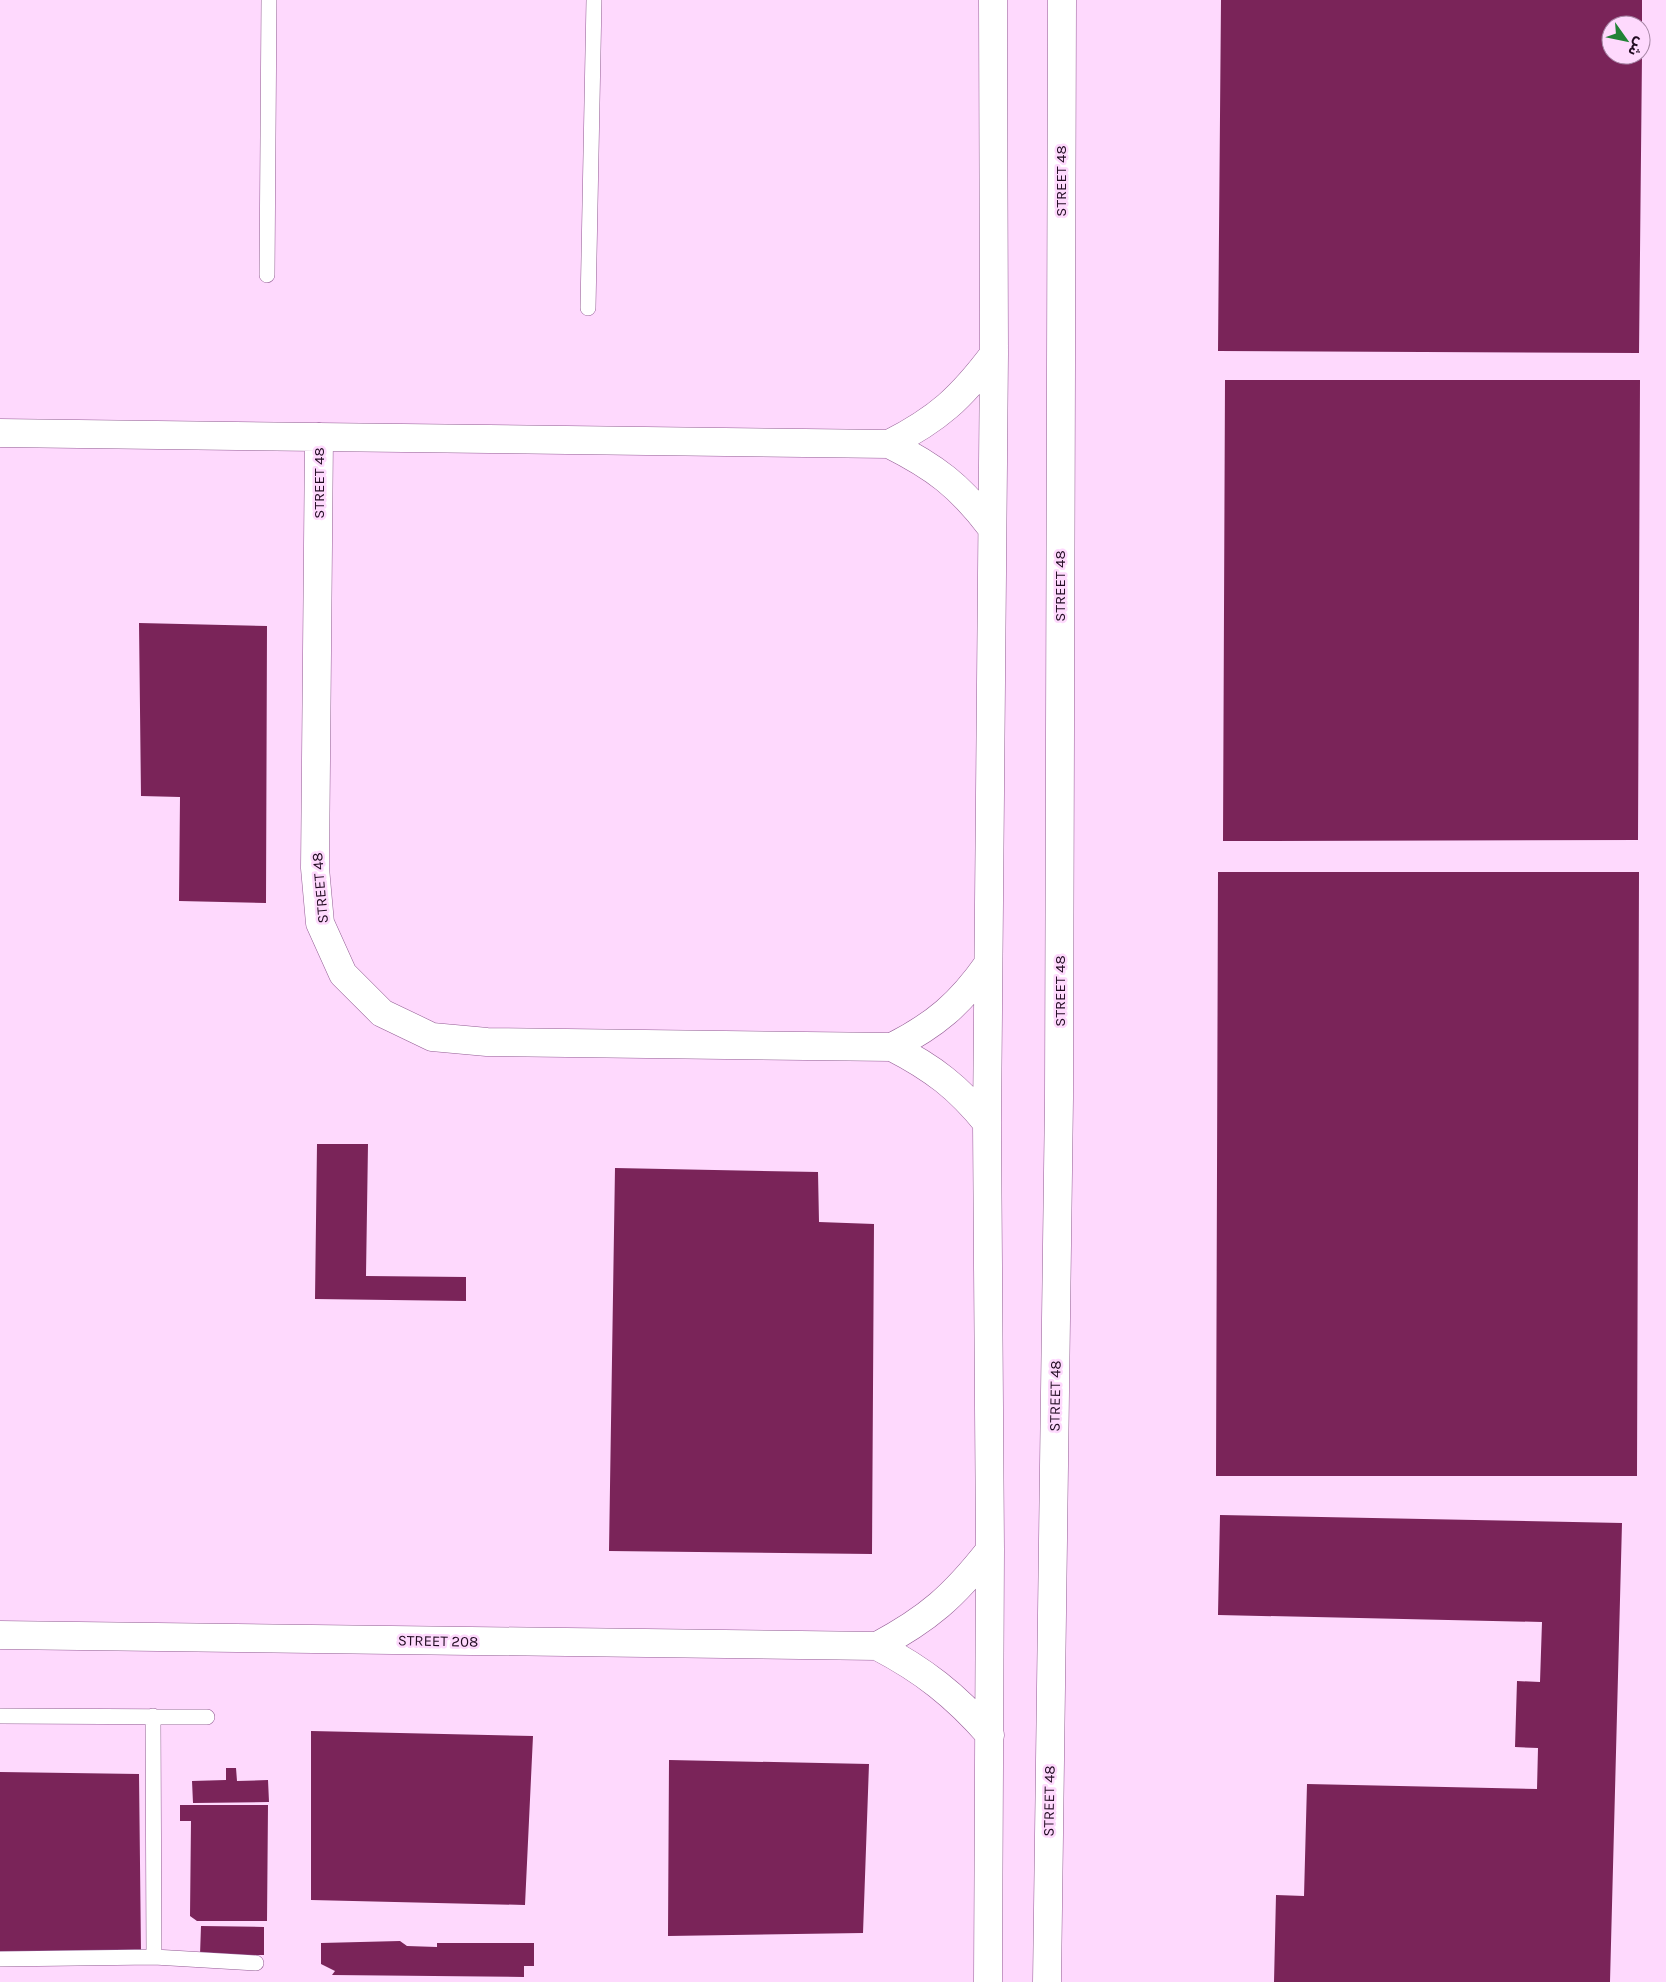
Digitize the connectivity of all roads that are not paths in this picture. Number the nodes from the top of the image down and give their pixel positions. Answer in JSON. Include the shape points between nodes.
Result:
{"nodes":[{"id":1,"x":269,"y":0,"type":"edge"},
{"id":2,"x":594,"y":0,"type":"edge"},
{"id":3,"x":993,"y":0,"type":"edge"},
{"id":4,"x":1062,"y":0,"type":"edge"},
{"id":5,"x":267,"y":275,"type":"dead end"},
{"id":6,"x":588,"y":308,"type":"dead end"},
{"id":7,"x":994,"y":354,"type":"junction"},
{"id":8,"x":0,"y":433,"type":"edge"},
{"id":9,"x":319,"y":437,"type":"junction"},
{"id":10,"x":889,"y":444,"type":"junction"},
{"id":11,"x":991,"y":527,"type":"junction"},
{"id":12,"x":988,"y":964,"type":"junction"},
{"id":13,"x":892,"y":1047,"type":"junction"},
{"id":14,"x":987,"y":1123,"type":"junction"},
{"id":15,"x":990,"y":1550,"type":"junction"},
{"id":16,"x":0,"y":1636,"type":"edge"},
{"id":17,"x":877,"y":1646,"type":"junction"},
{"id":18,"x":0,"y":1716,"type":"edge"},
{"id":19,"x":153,"y":1716,"type":"junction"},
{"id":20,"x":207,"y":1717,"type":"dead end"},
{"id":21,"x":990,"y":1735,"type":"junction"},
{"id":22,"x":154,"y":1957,"type":"junction"},
{"id":23,"x":0,"y":1959,"type":"edge"},
{"id":24,"x":256,"y":1963,"type":"dead end"},
{"id":25,"x":988,"y":1982,"type":"edge"},
{"id":26,"x":1047,"y":1982,"type":"edge"}],
"edges":[{"from":1,"to":5,"type":"lane"},
{"from":2,"to":6,"type":"lane"},
{"from":3,"to":7,"type":"street"},
{"from":4,"to":26,"type":"street","name":"STREET 48","via":[[1059,1098]]},
{"from":7,"to":10,"type":"street","name":"STREET 48","via":[[949,408],[921,428]]},
{"from":7,"to":11,"type":"street"},
{"from":8,"to":9,"type":"street","name":"STREET 48"},
{"from":9,"to":10,"type":"street","name":"STREET 48"},
{"from":9,"to":13,"type":"street","name":"STREET 48","via":[[316,868],[320,923],[343,974],[382,1013],[432,1037],[487,1042]]},
{"from":10,"to":11,"type":"street","name":"STREET 48","via":[[946,477]]},
{"from":11,"to":12,"type":"street"},
{"from":12,"to":13,"type":"street","name":"STREET 48","via":[[970,991],[947,1014]]},
{"from":12,"to":14,"type":"street"},
{"from":13,"to":14,"type":"street","name":"STREET 48","via":[[945,1078]]},
{"from":14,"to":15,"type":"street"},
{"from":15,"to":17,"type":"street","name":"STREET 208","via":[[940,1607],[910,1629]]},
{"from":15,"to":21,"type":"street"},
{"from":16,"to":17,"type":"street","name":"STREET 208"},
{"from":17,"to":21,"type":"street","name":"STREET 208","via":[[938,1683],[966,1707]]},
{"from":18,"to":19,"type":"lane"},
{"from":19,"to":20,"type":"lane"},
{"from":19,"to":22,"type":"lane"},
{"from":21,"to":25,"type":"street"},
{"from":22,"to":23,"type":"lane"},
{"from":22,"to":24,"type":"lane"}]}
